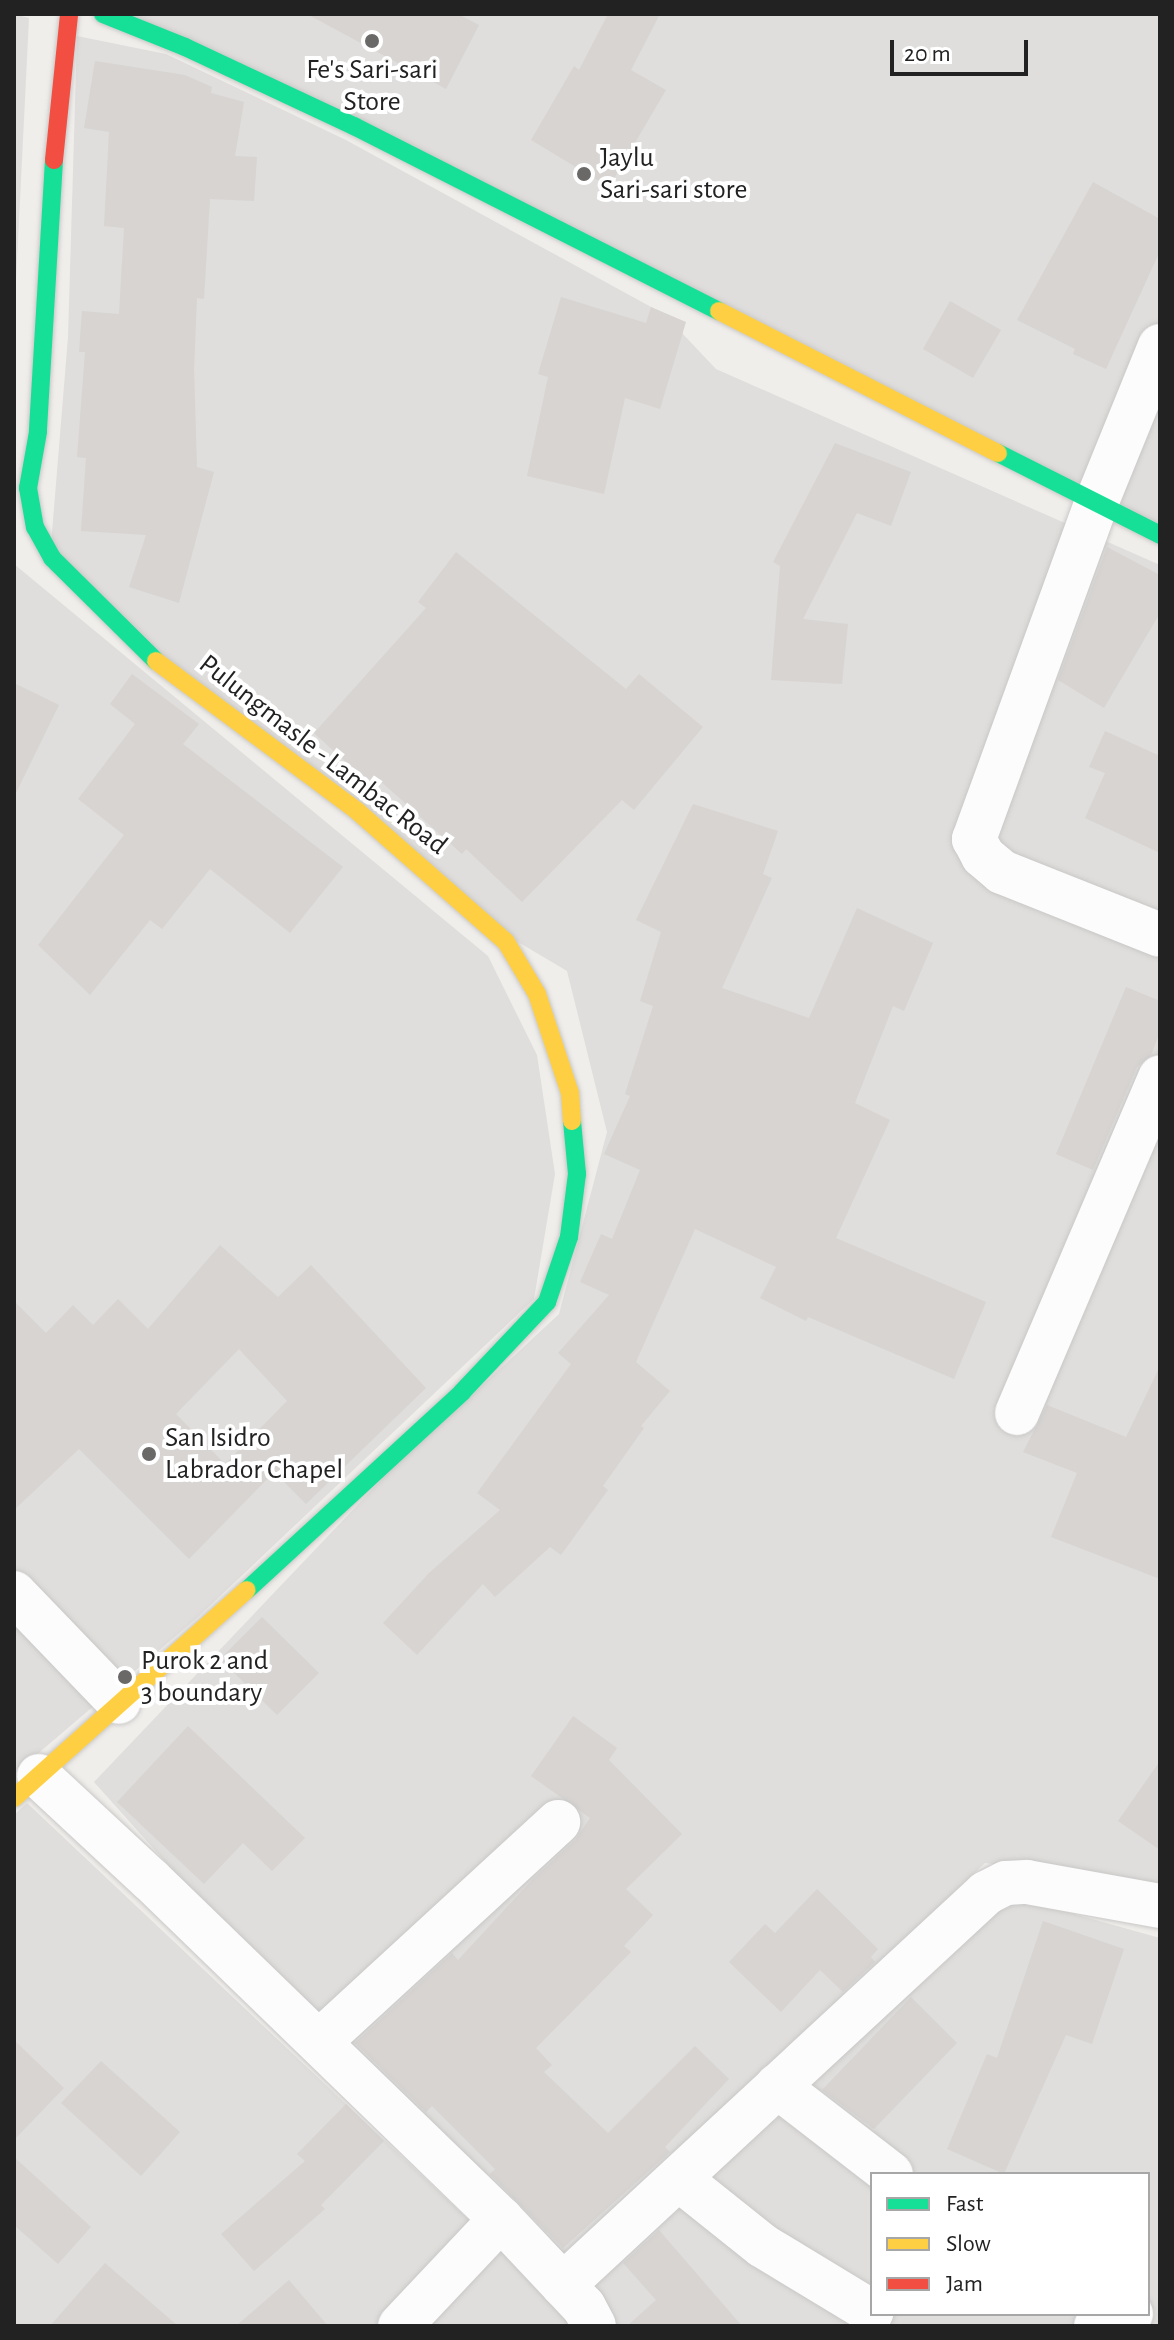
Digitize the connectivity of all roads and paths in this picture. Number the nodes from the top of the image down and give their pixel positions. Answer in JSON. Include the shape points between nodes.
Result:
{"nodes":[{"id":1,"x":69,"y":14,"type":"edge"},
{"id":2,"x":103,"y":14,"type":"edge"},
{"id":3,"x":1160,"y":346,"type":"edge"},
{"id":4,"x":1096,"y":504,"type":"junction"},
{"id":5,"x":1160,"y":535,"type":"edge"},
{"id":6,"x":1160,"y":935,"type":"edge"},
{"id":7,"x":1160,"y":1077,"type":"edge"},
{"id":8,"x":1017,"y":1413,"type":"dead end"},
{"id":9,"x":14,"y":1593,"type":"edge"},
{"id":10,"x":119,"y":1702,"type":"junction"},
{"id":11,"x":27,"y":1787,"type":"edge"},
{"id":12,"x":558,"y":1822,"type":"dead end"},
{"id":13,"x":1160,"y":1906,"type":"edge"},
{"id":14,"x":319,"y":2042,"type":"junction"},
{"id":15,"x":777,"y":2086,"type":"junction"},
{"id":16,"x":888,"y":2172,"type":"edge"},
{"id":17,"x":679,"y":2179,"type":"junction"},
{"id":18,"x":501,"y":2219,"type":"junction"},
{"id":19,"x":563,"y":2285,"type":"junction"},
{"id":20,"x":870,"y":2311,"type":"edge"},
{"id":21,"x":880,"y":2316,"type":"edge"},
{"id":22,"x":1125,"y":2316,"type":"edge"},
{"id":23,"x":400,"y":2326,"type":"edge"},
{"id":24,"x":594,"y":2326,"type":"edge"},
{"id":25,"x":902,"y":2326,"type":"edge"},
{"id":26,"x":1096,"y":2326,"type":"edge"}],
"edges":[{"from":1,"to":10,"type":"street","name":"Pulungmasle - Lambac Road","via":[[55,135],[38,432],[28,488],[35,527],[52,558],[147,654],[357,811],[506,942],[537,994],[570,1093],[577,1174],[569,1237],[547,1302],[350,1499]]},
{"from":2,"to":4,"type":"street","via":[[354,126]]},
{"from":3,"to":4,"type":"street"},
{"from":4,"to":5,"type":"street"},
{"from":4,"to":6,"type":"street","via":[[974,839],[983,856],[1002,872]]},
{"from":7,"to":8,"type":"street"},
{"from":9,"to":10,"type":"street"},
{"from":10,"to":11,"type":"street","name":"Pulungmasle - Lambac Road"},
{"from":11,"to":14,"type":"street"},
{"from":12,"to":14,"type":"street","via":[[490,1896]]},
{"from":13,"to":15,"type":"street","via":[[1027,1882],[1006,1883],[986,1893]]},
{"from":14,"to":18,"type":"street"},
{"from":15,"to":16,"type":"street"},
{"from":15,"to":17,"type":"street"},
{"from":17,"to":19,"type":"street"},
{"from":17,"to":20,"type":"street","via":[[763,2246]]},
{"from":18,"to":19,"type":"street"},
{"from":18,"to":23,"type":"street"},
{"from":19,"to":24,"type":"street"},
{"from":21,"to":25,"type":"street"},
{"from":22,"to":26,"type":"street"}]}
